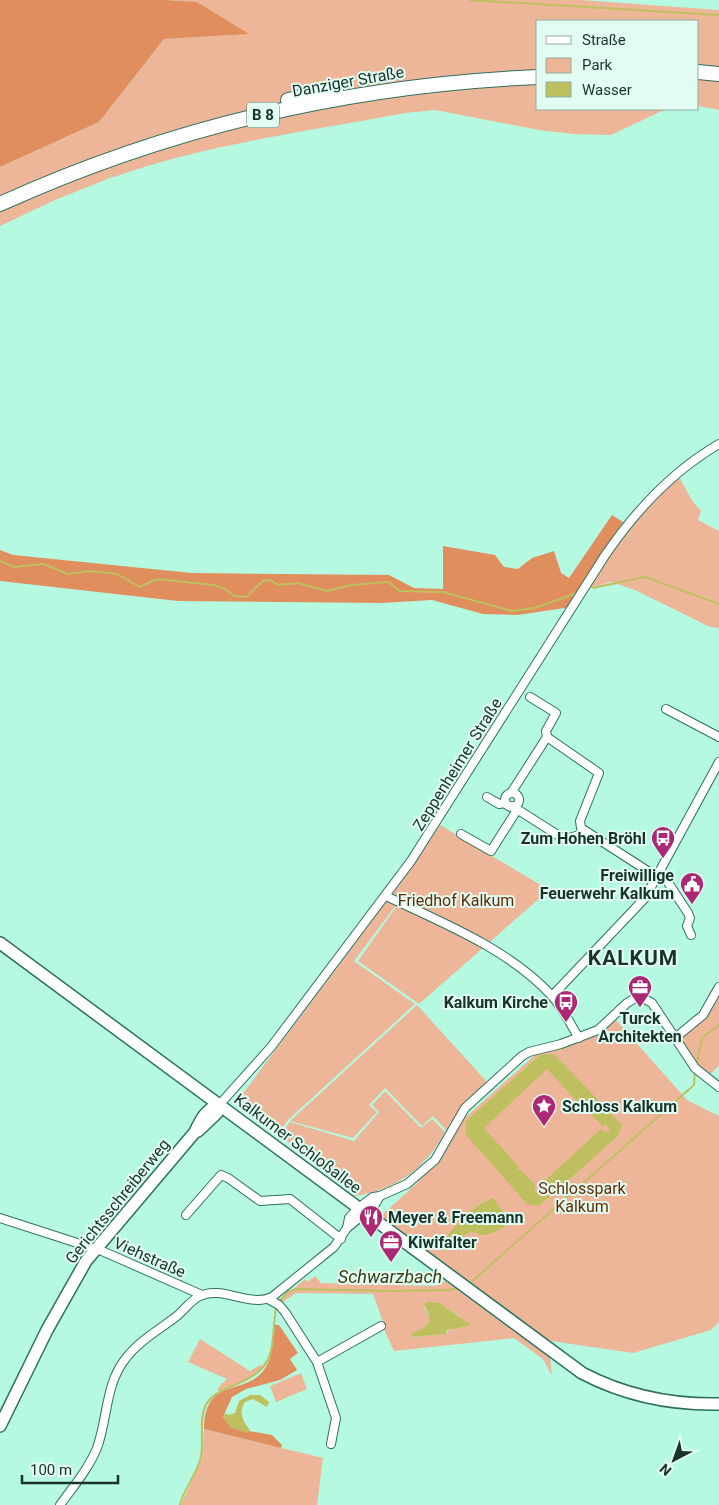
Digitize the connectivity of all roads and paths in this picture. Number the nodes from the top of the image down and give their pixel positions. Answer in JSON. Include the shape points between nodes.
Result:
{"nodes":[{"id":1,"x":536,"y":69,"type":"edge"},
{"id":2,"x":699,"y":72,"type":"edge"},
{"id":3,"x":719,"y":74,"type":"edge"},
{"id":4,"x":536,"y":77,"type":"edge"},
{"id":5,"x":699,"y":81,"type":"edge"},
{"id":6,"x":719,"y":82,"type":"edge"},
{"id":7,"x":0,"y":194,"type":"edge"},
{"id":8,"x":0,"y":204,"type":"edge"},
{"id":9,"x":719,"y":444,"type":"edge"},
{"id":10,"x":530,"y":697,"type":"dead end"},
{"id":11,"x":666,"y":709,"type":"dead end"},
{"id":12,"x":547,"y":737,"type":"junction"},
{"id":13,"x":719,"y":737,"type":"edge"},
{"id":14,"x":719,"y":762,"type":"edge"},
{"id":15,"x":511,"y":793,"type":"junction"},
{"id":16,"x":487,"y":797,"type":"dead end"},
{"id":17,"x":512,"y":806,"type":"junction"},
{"id":18,"x":588,"y":833,"type":"junction"},
{"id":19,"x":461,"y":834,"type":"dead end"},
{"id":20,"x":657,"y":875,"type":"junction"},
{"id":21,"x":386,"y":896,"type":"junction"},
{"id":22,"x":690,"y":935,"type":"dead end"},
{"id":23,"x":0,"y":943,"type":"edge"},
{"id":24,"x":719,"y":987,"type":"edge"},
{"id":25,"x":552,"y":996,"type":"junction"},
{"id":26,"x":579,"y":1038,"type":"junction"},
{"id":27,"x":675,"y":1038,"type":"junction"},
{"id":28,"x":719,"y":1087,"type":"edge"},
{"id":29,"x":220,"y":1104,"type":"junction"},
{"id":30,"x":361,"y":1212,"type":"junction"},
{"id":31,"x":186,"y":1215,"type":"dead end"},
{"id":32,"x":0,"y":1218,"type":"edge"},
{"id":33,"x":340,"y":1240,"type":"junction"},
{"id":34,"x":96,"y":1248,"type":"junction"},
{"id":35,"x":202,"y":1295,"type":"junction"},
{"id":36,"x":268,"y":1299,"type":"junction"},
{"id":37,"x":381,"y":1326,"type":"dead end"},
{"id":38,"x":316,"y":1362,"type":"junction"},
{"id":39,"x":719,"y":1404,"type":"edge"},
{"id":40,"x":0,"y":1426,"type":"edge"},
{"id":41,"x":331,"y":1444,"type":"dead end"},
{"id":42,"x":60,"y":1505,"type":"edge"}],
"edges":[{"from":1,"to":7,"type":"highway","name":"Danziger Straße","number":"B 8","via":[[394,81],[241,110],[93,156]]},
{"from":2,"to":3,"type":"highway"},
{"from":4,"to":8,"type":"highway","name":"Danziger Straße","number":"B 8","via":[[396,89],[245,118],[97,164]]},
{"from":5,"to":6,"type":"highway"},
{"from":9,"to":21,"type":"street","name":"Zeppenheimer Straße","via":[[683,468],[643,505],[618,537],[435,825]]},
{"from":10,"to":12,"type":"street","via":[[556,713],[546,732]]},
{"from":11,"to":13,"type":"street"},
{"from":12,"to":15,"type":"street"},
{"from":12,"to":18,"type":"street","via":[[599,773],[580,821],[581,828]]},
{"from":14,"to":20,"type":"street"},
{"from":15,"to":17,"type":"street","via":[[506,797]]},
{"from":15,"to":17,"type":"street","via":[[519,800]]},
{"from":16,"to":17,"type":"street","via":[[499,804]]},
{"from":17,"to":18,"type":"street","via":[[564,839]]},
{"from":17,"to":19,"type":"street","via":[[491,852]]},
{"from":18,"to":20,"type":"street"},
{"from":20,"to":22,"type":"street","via":[[666,881],[688,913]]},
{"from":20,"to":25,"type":"street","via":[[645,898]]},
{"from":21,"to":25,"type":"street","via":[[499,952]]},
{"from":21,"to":29,"type":"street","name":"Zeppenheimer Straße","via":[[271,1047]]},
{"from":23,"to":29,"type":"main road","name":"Kalkumer Schloßallee"},
{"from":24,"to":27,"type":"street","via":[[703,1015]]},
{"from":25,"to":26,"type":"street"},
{"from":26,"to":27,"type":"street","via":[[598,1030],[639,996],[652,1003]]},
{"from":26,"to":30,"type":"street","via":[[522,1056],[465,1108],[435,1160],[407,1184],[373,1197]]},
{"from":27,"to":28,"type":"street","via":[[695,1068]]},
{"from":29,"to":30,"type":"main road","name":"Kalkumer Schloßallee"},
{"from":29,"to":34,"type":"main road","name":"Gerichtsschreiberweg","via":[[210,1108],[195,1132]]},
{"from":30,"to":33,"type":"street","via":[[349,1218]]},
{"from":30,"to":39,"type":"main road","name":"Kalkumer Schloßallee","via":[[582,1373],[608,1387],[678,1403]]},
{"from":31,"to":33,"type":"street","via":[[221,1176],[260,1201],[290,1199]]},
{"from":32,"to":34,"type":"street","name":"Viehstraße"},
{"from":33,"to":36,"type":"street"},
{"from":34,"to":35,"type":"street","name":"Viehstraße"},
{"from":34,"to":40,"type":"main road","name":"Gerichtsschreiberweg","via":[[63,1299]]},
{"from":35,"to":36,"type":"street","via":[[217,1293]]},
{"from":35,"to":42,"type":"street","via":[[126,1358],[108,1394],[97,1447]]},
{"from":36,"to":38,"type":"street","via":[[278,1304]]},
{"from":37,"to":38,"type":"street"},
{"from":38,"to":41,"type":"street","via":[[336,1418]]}]}
